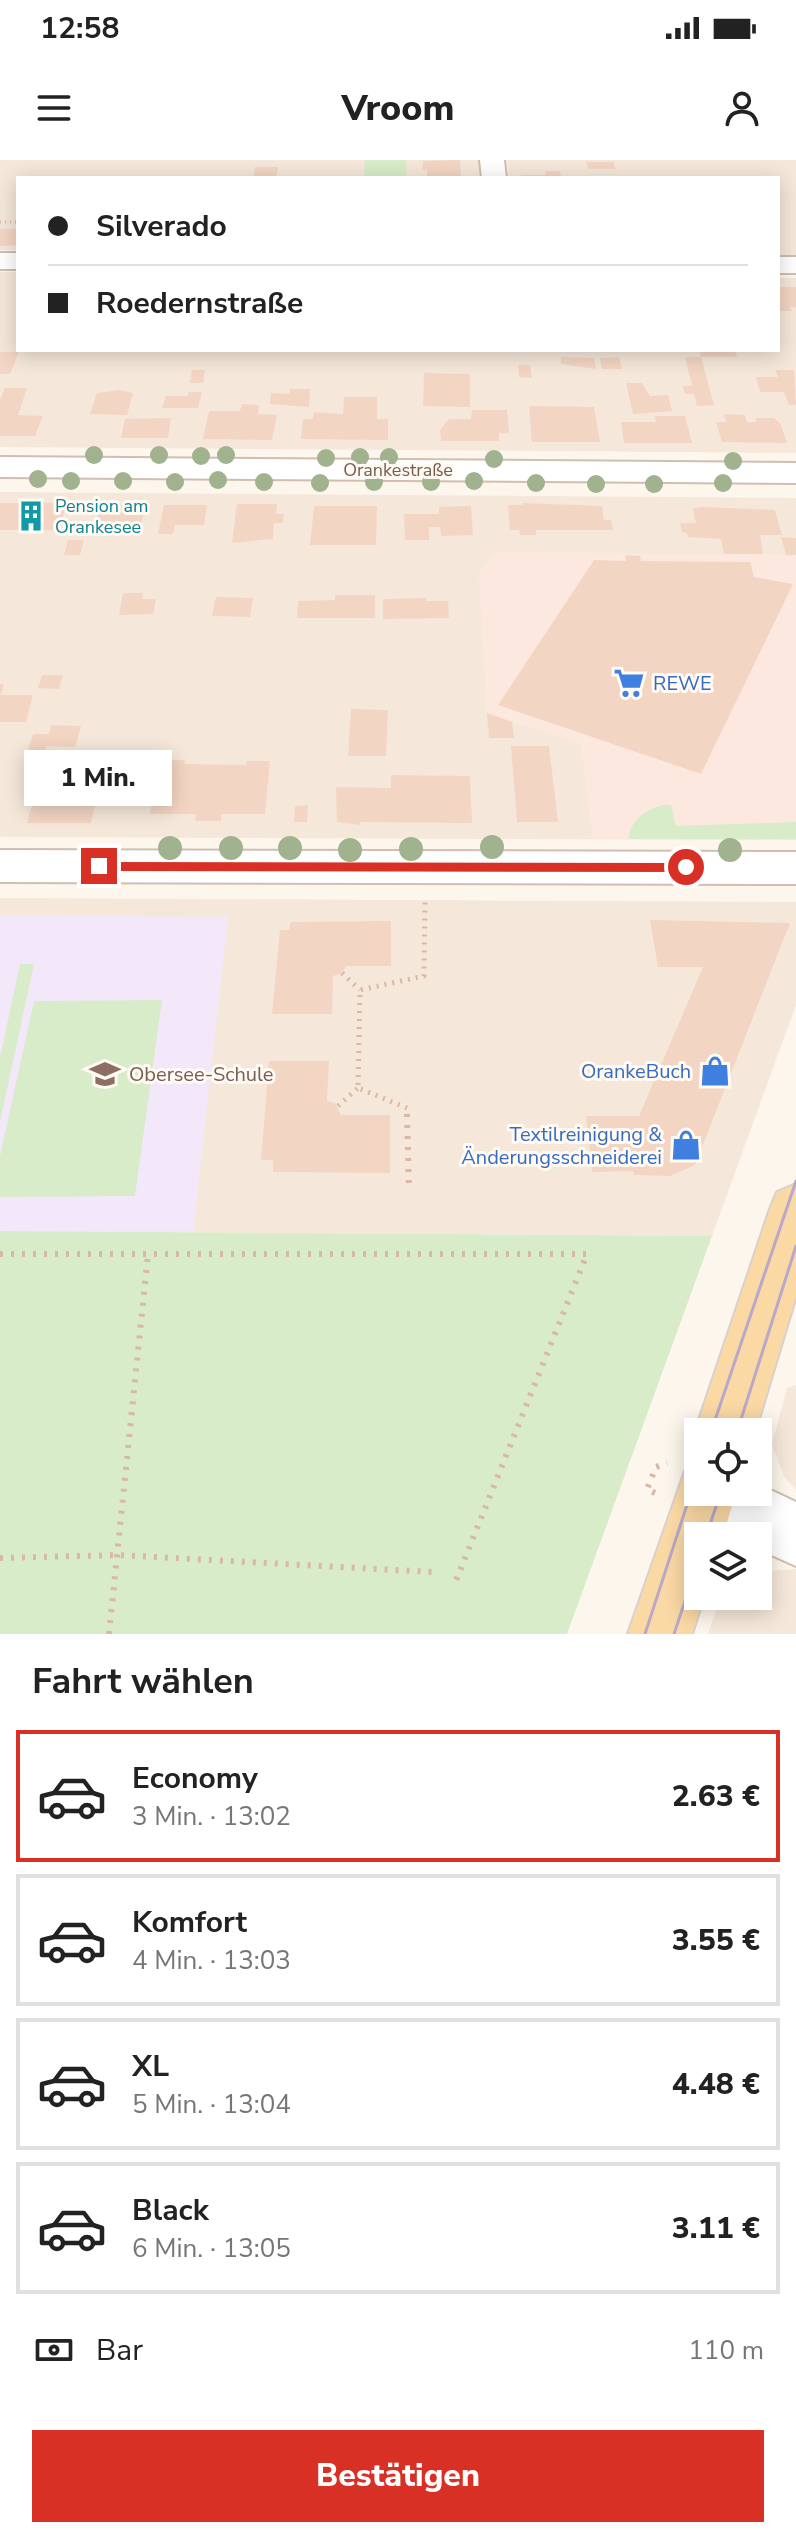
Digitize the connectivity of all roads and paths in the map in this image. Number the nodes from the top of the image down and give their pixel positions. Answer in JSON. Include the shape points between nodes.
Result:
{"nodes":[{"id":1,"x":0,"y":467,"type":"edge"},
{"id":2,"x":796,"y":473,"type":"edge"},
{"id":3,"x":0,"y":866,"type":"edge"},
{"id":4,"x":796,"y":868,"type":"edge"},
{"id":5,"x":425,"y":894,"type":"dead end"},
{"id":6,"x":342,"y":973,"type":"dead end"},
{"id":7,"x":360,"y":990,"type":"junction"},
{"id":8,"x":358,"y":1088,"type":"junction"},
{"id":9,"x":338,"y":1106,"type":"dead end"},
{"id":10,"x":409,"y":1189,"type":"dead end"},
{"id":11,"x":796,"y":1209,"type":"edge"},
{"id":12,"x":0,"y":1254,"type":"edge"},
{"id":13,"x":148,"y":1254,"type":"junction"},
{"id":14,"x":729,"y":1418,"type":"edge"},
{"id":15,"x":703,"y":1506,"type":"edge"},
{"id":16,"x":737,"y":1506,"type":"edge"},
{"id":17,"x":796,"y":1535,"type":"edge"},
{"id":18,"x":118,"y":1555,"type":"junction"},
{"id":19,"x":0,"y":1558,"type":"edge"},
{"id":20,"x":433,"y":1572,"type":"dead end"},
{"id":21,"x":455,"y":1583,"type":"dead end"},
{"id":22,"x":109,"y":1634,"type":"edge"},
{"id":23,"x":660,"y":1634,"type":"edge"}],
"edges":[{"from":1,"to":2,"type":"street","name":"Orankestraße"},
{"from":3,"to":4,"type":"street"},
{"from":5,"to":7,"type":"path","via":[[424,976]]},
{"from":6,"to":7,"type":"path"},
{"from":7,"to":8,"type":"path"},
{"from":8,"to":9,"type":"path"},
{"from":8,"to":10,"type":"path","via":[[407,1108]]},
{"from":11,"to":14,"type":"main road"},
{"from":12,"to":13,"type":"path"},
{"from":13,"to":18,"type":"path"},
{"from":13,"to":21,"type":"path","via":[[587,1254]]},
{"from":15,"to":23,"type":"main road"},
{"from":16,"to":17,"type":"street"},
{"from":18,"to":19,"type":"path"},
{"from":18,"to":20,"type":"path"},
{"from":18,"to":22,"type":"path"}]}
